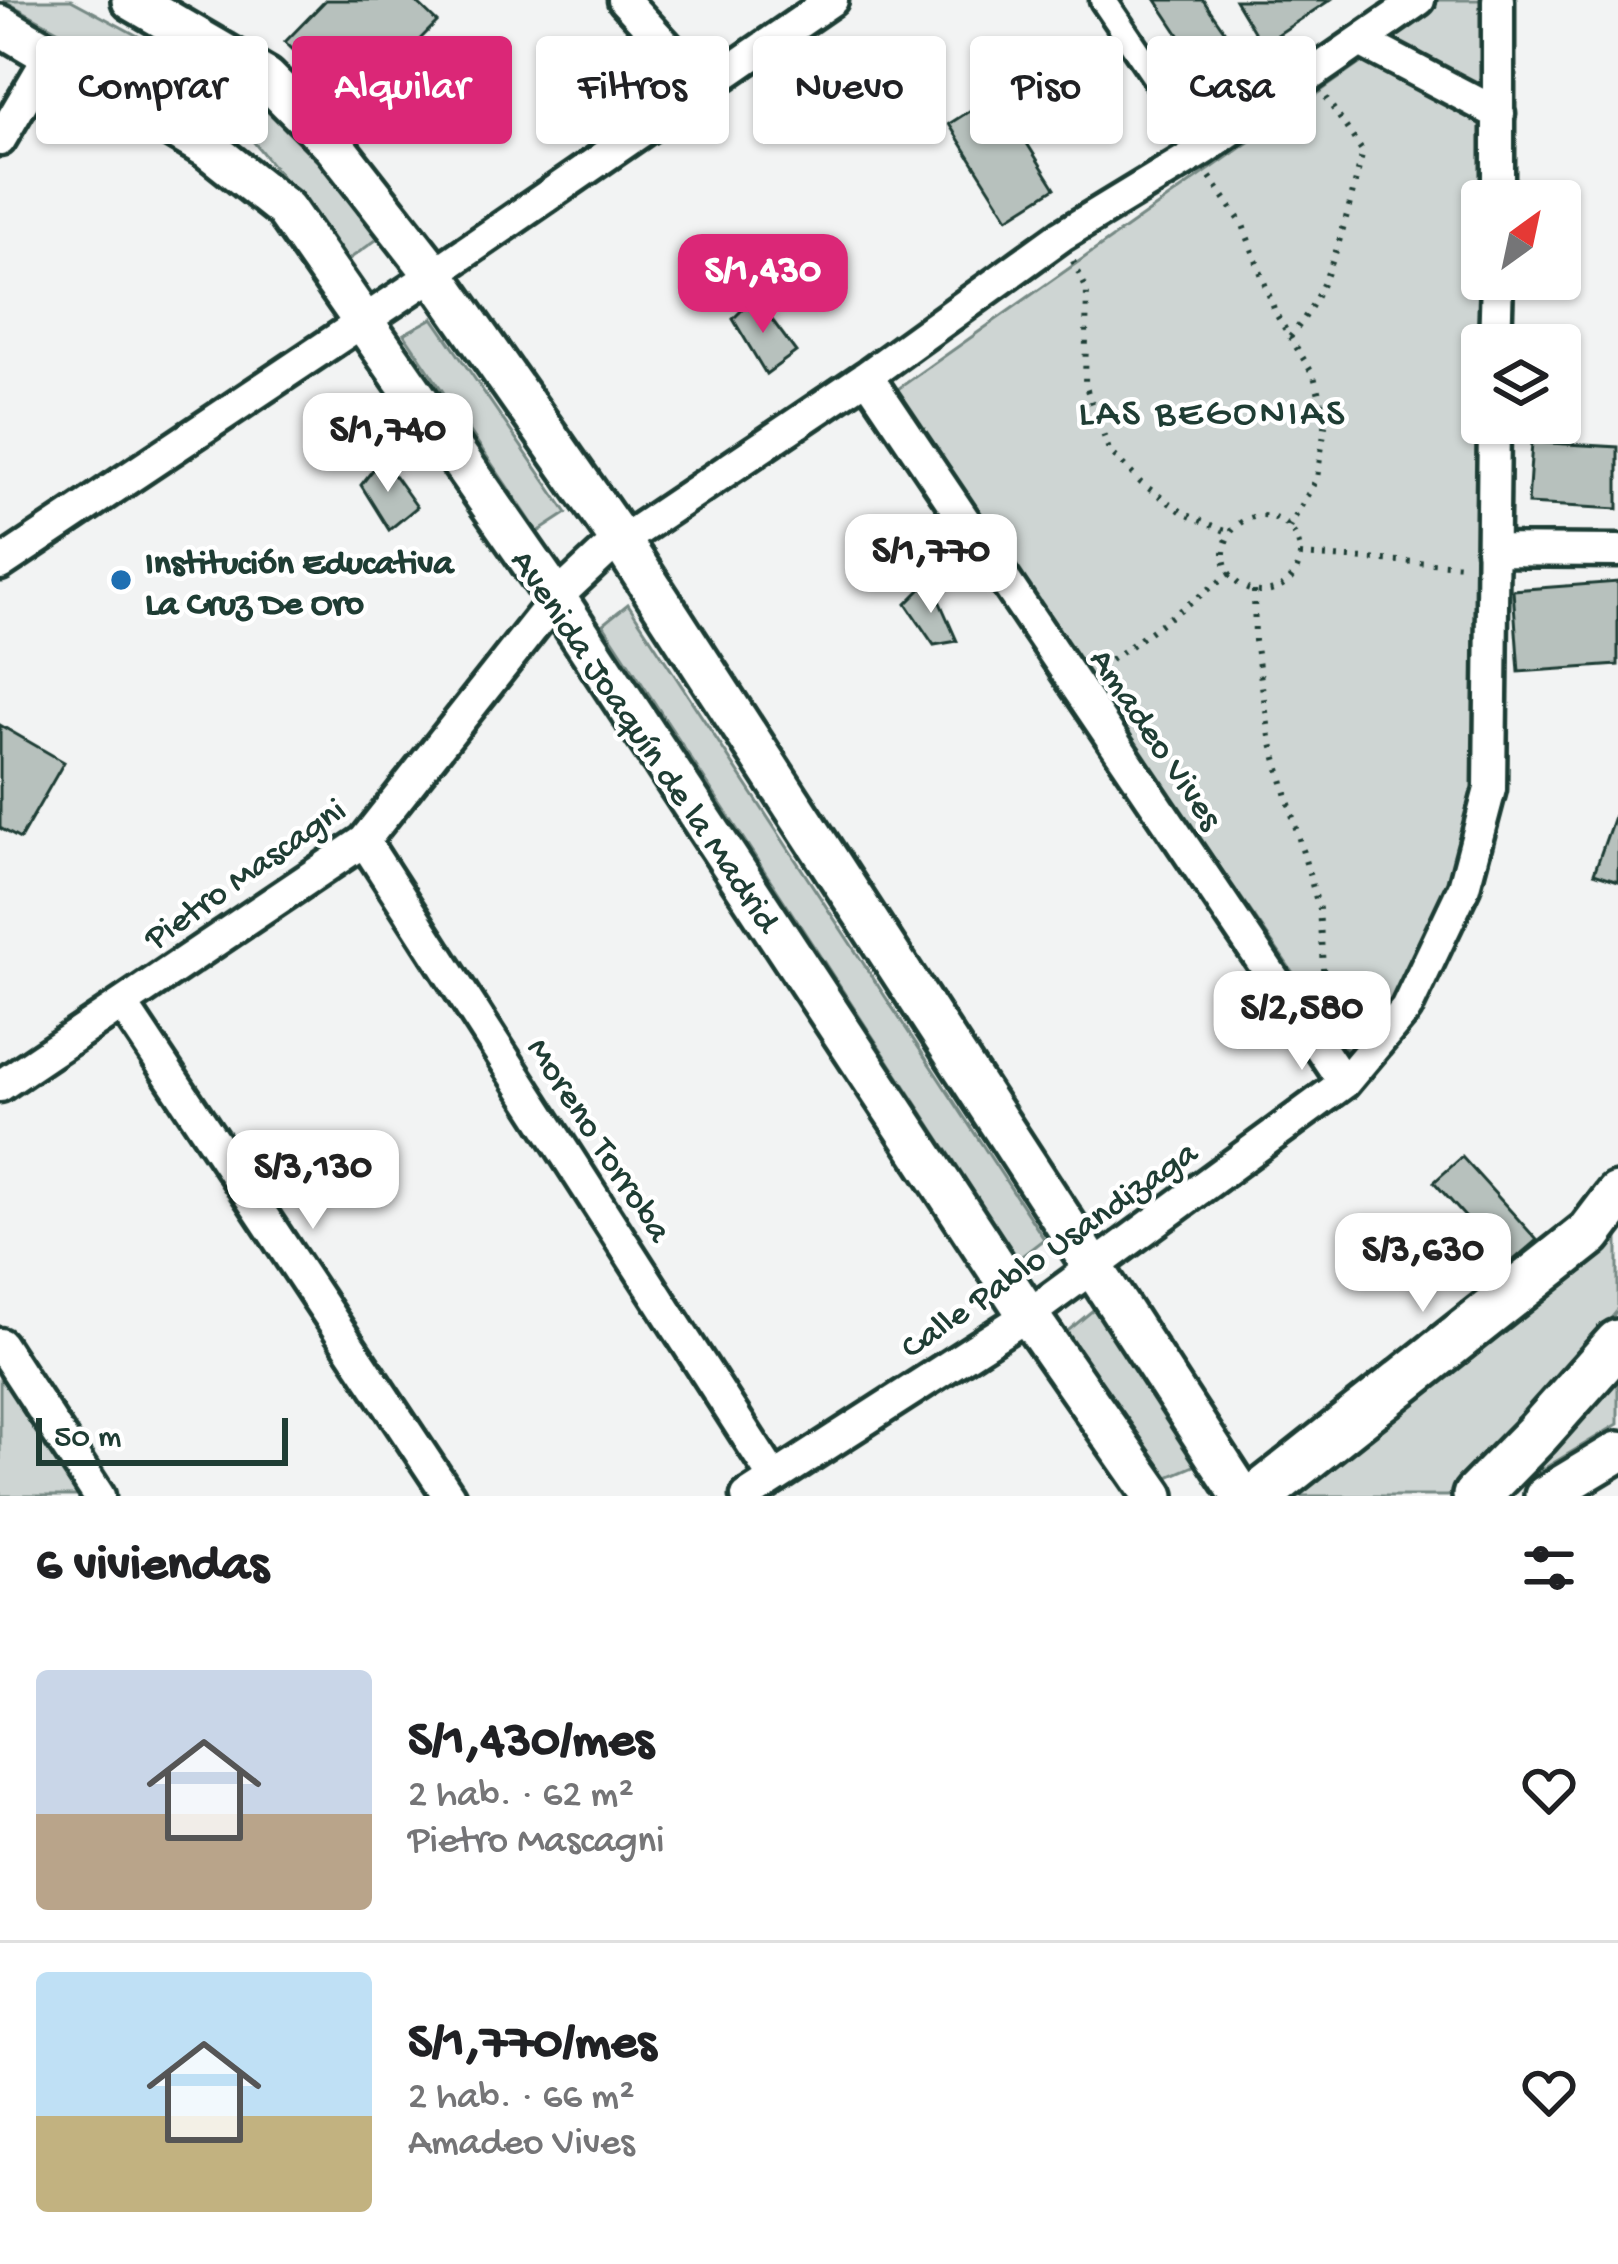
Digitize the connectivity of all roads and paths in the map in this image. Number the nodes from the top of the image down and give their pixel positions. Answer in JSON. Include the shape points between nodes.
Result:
{"nodes":[{"id":1,"x":132,"y":0,"type":"edge"},
{"id":2,"x":624,"y":0,"type":"edge"},
{"id":3,"x":832,"y":0,"type":"edge"},
{"id":4,"x":1103,"y":0,"type":"edge"},
{"id":5,"x":1419,"y":0,"type":"edge"},
{"id":6,"x":1498,"y":0,"type":"edge"},
{"id":7,"x":0,"y":25,"type":"edge"},
{"id":8,"x":657,"y":36,"type":"edge"},
{"id":9,"x":1362,"y":42,"type":"junction"},
{"id":10,"x":36,"y":44,"type":"edge"},
{"id":11,"x":729,"y":71,"type":"edge"},
{"id":12,"x":36,"y":78,"type":"edge"},
{"id":13,"x":1321,"y":91,"type":"dead end"},
{"id":14,"x":1499,"y":114,"type":"junction"},
{"id":15,"x":0,"y":140,"type":"edge"},
{"id":16,"x":201,"y":144,"type":"edge"},
{"id":17,"x":623,"y":144,"type":"edge"},
{"id":18,"x":1199,"y":151,"type":"junction"},
{"id":19,"x":1498,"y":180,"type":"edge"},
{"id":20,"x":1061,"y":236,"type":"junction"},
{"id":21,"x":434,"y":274,"type":"junction"},
{"id":22,"x":365,"y":320,"type":"junction"},
{"id":23,"x":1290,"y":337,"type":"junction"},
{"id":24,"x":867,"y":376,"type":"junction"},
{"id":25,"x":1493,"y":444,"type":"edge"},
{"id":26,"x":1289,"y":528,"type":"junction"},
{"id":27,"x":1230,"y":533,"type":"junction"},
{"id":28,"x":621,"y":541,"type":"junction"},
{"id":29,"x":1618,"y":551,"type":"edge"},
{"id":30,"x":1300,"y":555,"type":"junction"},
{"id":31,"x":1487,"y":558,"type":"junction"},
{"id":32,"x":0,"y":563,"type":"edge"},
{"id":33,"x":1230,"y":574,"type":"junction"},
{"id":34,"x":1254,"y":592,"type":"junction"},
{"id":35,"x":556,"y":598,"type":"junction"},
{"id":36,"x":1077,"y":685,"type":"junction"},
{"id":37,"x":364,"y":841,"type":"junction"},
{"id":38,"x":122,"y":1004,"type":"junction"},
{"id":39,"x":1296,"y":1012,"type":"junction"},
{"id":40,"x":1344,"y":1083,"type":"junction"},
{"id":41,"x":0,"y":1086,"type":"edge"},
{"id":42,"x":1618,"y":1196,"type":"edge"},
{"id":43,"x":1095,"y":1266,"type":"junction"},
{"id":44,"x":1028,"y":1316,"type":"junction"},
{"id":45,"x":1618,"y":1343,"type":"edge"},
{"id":46,"x":0,"y":1344,"type":"edge"},
{"id":47,"x":1618,"y":1452,"type":"edge"},
{"id":48,"x":775,"y":1478,"type":"junction"},
{"id":49,"x":100,"y":1496,"type":"edge"},
{"id":50,"x":448,"y":1496,"type":"edge"},
{"id":51,"x":747,"y":1496,"type":"edge"},
{"id":52,"x":1154,"y":1496,"type":"edge"},
{"id":53,"x":1242,"y":1496,"type":"edge"},
{"id":54,"x":1258,"y":1496,"type":"edge"},
{"id":55,"x":1476,"y":1496,"type":"edge"},
{"id":56,"x":1545,"y":1496,"type":"edge"}],
"edges":[{"from":1,"to":21,"type":"street","via":[[266,78],[334,146]]},
{"from":2,"to":8,"type":"street"},
{"from":3,"to":11,"type":"street"},
{"from":4,"to":18,"type":"street"},
{"from":5,"to":9,"type":"street","name":"Pietro Mascagni"},
{"from":6,"to":14,"type":"street"},
{"from":7,"to":10,"type":"street","name":"Avenida Joaquín de la Madrid"},
{"from":9,"to":14,"type":"street"},
{"from":9,"to":18,"type":"street","name":"Pietro Mascagni"},
{"from":12,"to":15,"type":"street"},
{"from":13,"to":23,"type":"path","via":[[1363,152],[1336,254]]},
{"from":14,"to":19,"type":"street"},
{"from":16,"to":22,"type":"street","name":"Avenida Joaquín de la Madrid","via":[[285,209]]},
{"from":17,"to":21,"type":"street"},
{"from":18,"to":20,"type":"street","name":"Pietro Mascagni"},
{"from":18,"to":23,"type":"path","via":[[1243,225]]},
{"from":20,"to":24,"type":"street","name":"Pietro Mascagni"},
{"from":20,"to":27,"type":"path","via":[[1087,290],[1085,384],[1109,450],[1185,514]]},
{"from":21,"to":22,"type":"street"},
{"from":21,"to":28,"type":"street"},
{"from":22,"to":32,"type":"street"},
{"from":22,"to":35,"type":"street","name":"Avenida Joaquín de la Madrid"},
{"from":23,"to":26,"type":"path","via":[[1314,376],[1326,421],[1317,478]]},
{"from":24,"to":28,"type":"street","name":"Pietro Mascagni"},
{"from":24,"to":36,"type":"street","name":"Amadeo Vives"},
{"from":25,"to":31,"type":"street","name":"Calle Pablo Usandizaga"},
{"from":26,"to":27,"type":"path","via":[[1262,516]]},
{"from":26,"to":30,"type":"path"},
{"from":27,"to":33,"type":"path"},
{"from":28,"to":35,"type":"street","name":"Pietro Mascagni"},
{"from":28,"to":43,"type":"street"},
{"from":29,"to":31,"type":"street"},
{"from":30,"to":31,"type":"path"},
{"from":30,"to":34,"type":"path","via":[[1284,586]]},
{"from":31,"to":40,"type":"street","name":"Calle Pablo Usandizaga","via":[[1490,789],[1464,887],[1406,1009]]},
{"from":33,"to":34,"type":"path"},
{"from":33,"to":36,"type":"path"},
{"from":34,"to":39,"type":"path","via":[[1270,737],[1319,909],[1324,981]]},
{"from":35,"to":37,"type":"street","name":"Pietro Mascagni"},
{"from":35,"to":44,"type":"street","name":"Avenida Joaquín de la Madrid"},
{"from":36,"to":39,"type":"street","name":"Amadeo Vives"},
{"from":37,"to":38,"type":"street","name":"Pietro Mascagni"},
{"from":37,"to":48,"type":"street","name":"Moreno Torroba"},
{"from":38,"to":41,"type":"street","name":"Pietro Mascagni"},
{"from":38,"to":50,"type":"street"},
{"from":39,"to":40,"type":"street","name":"Amadeo Vives"},
{"from":40,"to":43,"type":"street","name":"Calle Pablo Usandizaga"},
{"from":42,"to":54,"type":"main road","via":[[1590,1233]]},
{"from":43,"to":44,"type":"street","name":"Calle Pablo Usandizaga"},
{"from":43,"to":53,"type":"street"},
{"from":44,"to":48,"type":"street","name":"Calle Pablo Usandizaga"},
{"from":44,"to":52,"type":"street","name":"Avenida Joaquín de la Madrid"},
{"from":45,"to":55,"type":"main road"},
{"from":46,"to":49,"type":"street"},
{"from":47,"to":56,"type":"street"},
{"from":48,"to":51,"type":"street","name":"Calle Pablo Usandizaga"}]}
